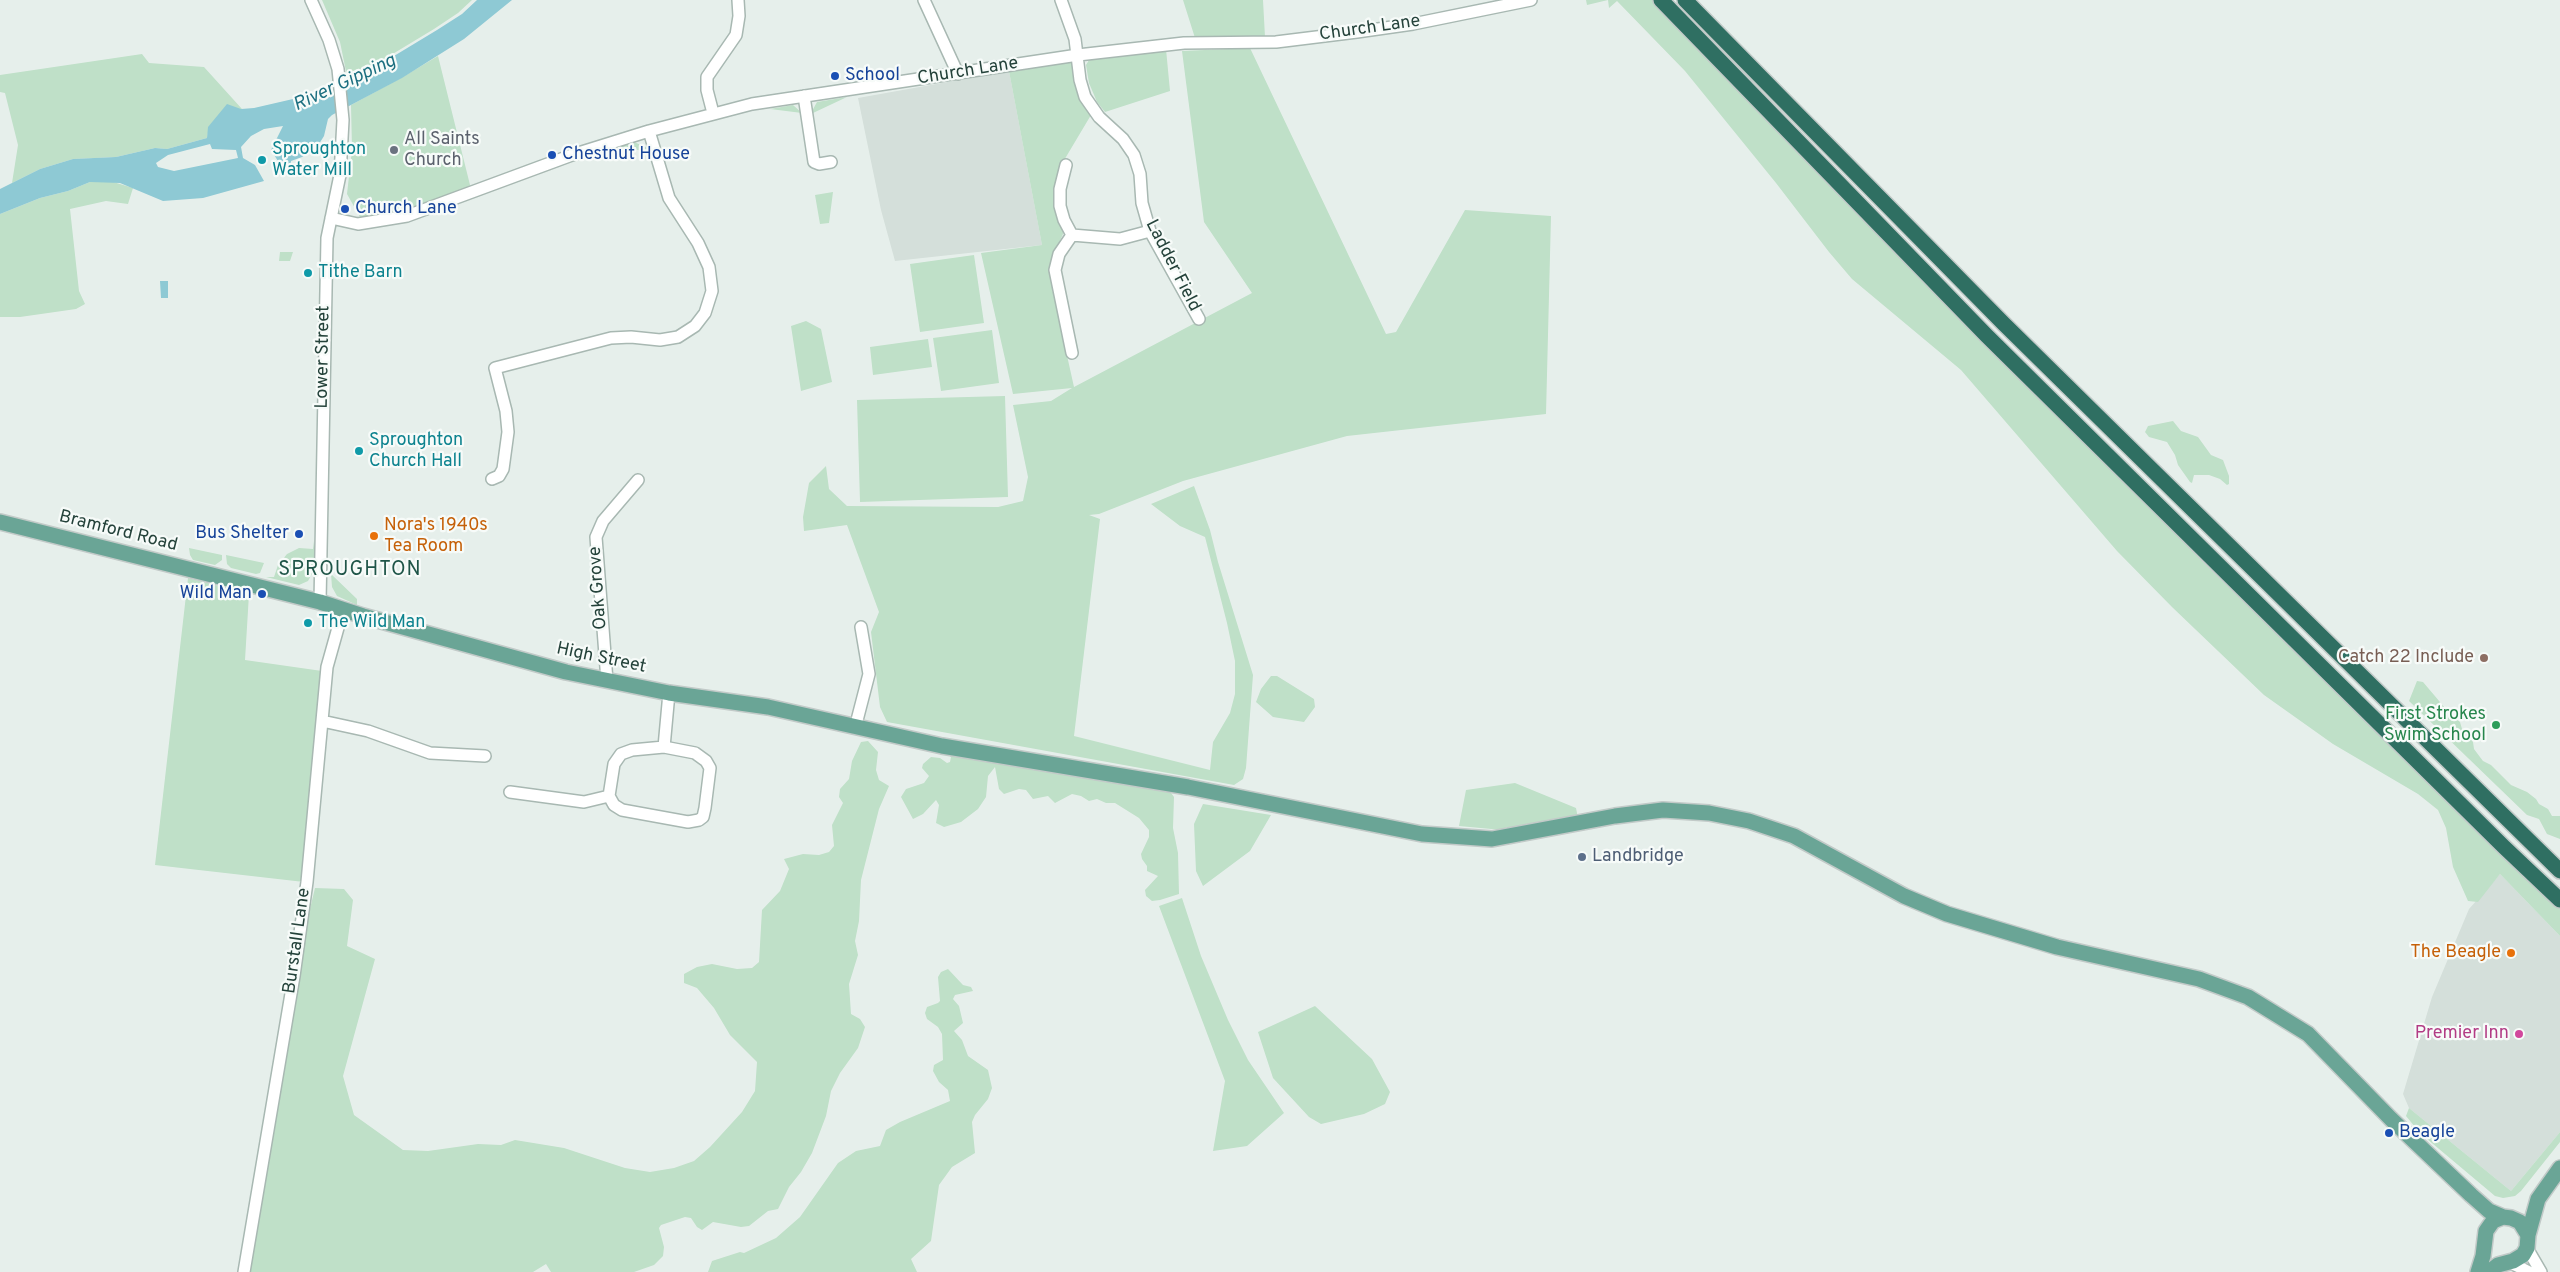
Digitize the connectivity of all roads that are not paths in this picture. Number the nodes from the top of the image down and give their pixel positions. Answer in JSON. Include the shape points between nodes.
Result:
{"nodes":[{"id":1,"x":311,"y":0,"type":"edge"},
{"id":2,"x":738,"y":0,"type":"edge"},
{"id":3,"x":924,"y":0,"type":"edge"},
{"id":4,"x":1061,"y":0,"type":"edge"},
{"id":5,"x":1531,"y":0,"type":"edge"},
{"id":6,"x":1661,"y":0,"type":"edge"},
{"id":7,"x":1685,"y":0,"type":"edge"},
{"id":8,"x":1078,"y":55,"type":"junction"},
{"id":9,"x":958,"y":74,"type":"junction"},
{"id":10,"x":804,"y":96,"type":"junction"},
{"id":11,"x":713,"y":113,"type":"junction"},
{"id":12,"x":649,"y":131,"type":"junction"},
{"id":13,"x":831,"y":162,"type":"dead end"},
{"id":14,"x":1066,"y":165,"type":"dead end"},
{"id":15,"x":331,"y":218,"type":"junction"},
{"id":16,"x":1150,"y":230,"type":"junction"},
{"id":17,"x":1072,"y":235,"type":"junction"},
{"id":18,"x":1199,"y":319,"type":"dead end"},
{"id":19,"x":1072,"y":353,"type":"dead end"},
{"id":20,"x":492,"y":479,"type":"dead end"},
{"id":21,"x":638,"y":480,"type":"dead end"},
{"id":22,"x":0,"y":522,"type":"edge"},
{"id":23,"x":320,"y":602,"type":"junction"},
{"id":24,"x":343,"y":610,"type":"junction"},
{"id":25,"x":861,"y":627,"type":"dead end"},
{"id":26,"x":607,"y":681,"type":"junction"},
{"id":27,"x":669,"y":693,"type":"junction"},
{"id":28,"x":322,"y":721,"type":"junction"},
{"id":29,"x":855,"y":728,"type":"junction"},
{"id":30,"x":664,"y":747,"type":"junction"},
{"id":31,"x":485,"y":756,"type":"dead end"},
{"id":32,"x":510,"y":792,"type":"dead end"},
{"id":33,"x":609,"y":796,"type":"junction"},
{"id":34,"x":2560,"y":871,"type":"edge"},
{"id":35,"x":2560,"y":900,"type":"edge"},
{"id":36,"x":2560,"y":1168,"type":"edge"},
{"id":37,"x":2471,"y":1195,"type":"junction"},
{"id":38,"x":2538,"y":1198,"type":"junction"},
{"id":39,"x":2507,"y":1218,"type":"junction"},
{"id":40,"x":2485,"y":1241,"type":"junction"},
{"id":41,"x":2528,"y":1241,"type":"junction"},
{"id":42,"x":2506,"y":1262,"type":"junction"},
{"id":43,"x":244,"y":1272,"type":"edge"},
{"id":44,"x":2478,"y":1272,"type":"edge"},
{"id":45,"x":2490,"y":1272,"type":"edge"},
{"id":46,"x":2529,"y":1272,"type":"edge"},
{"id":47,"x":2541,"y":1272,"type":"edge"}],
"edges":[{"from":1,"to":15,"type":"street","name":"Lower Street","via":[[329,40],[340,79],[343,120],[340,175]]},
{"from":2,"to":11,"type":"street","via":[[736,35],[706,77]]},
{"from":3,"to":9,"type":"street"},
{"from":4,"to":8,"type":"street","name":"Ladder Field"},
{"from":5,"to":8,"type":"street","name":"Church Lane","via":[[1413,24],[1285,41],[1184,43]]},
{"from":6,"to":35,"type":"highway","via":[[1987,336]]},
{"from":7,"to":34,"type":"highway","via":[[2004,324]]},
{"from":8,"to":9,"type":"street","name":"Church Lane"},
{"from":8,"to":16,"type":"street","name":"Ladder Field","via":[[1080,80],[1088,103],[1128,146],[1137,161],[1142,203]]},
{"from":9,"to":10,"type":"street","name":"Church Lane"},
{"from":10,"to":11,"type":"street","name":"Church Lane"},
{"from":10,"to":13,"type":"street","via":[[814,162]]},
{"from":11,"to":12,"type":"street","name":"Church Lane"},
{"from":12,"to":15,"type":"street","name":"Church Lane","via":[[572,155],[407,216],[358,224]]},
{"from":12,"to":20,"type":"street","via":[[669,198],[698,243],[709,267],[712,291],[708,306],[701,319],[678,337],[660,340],[611,338],[494,368],[508,432],[504,469]]},
{"from":14,"to":17,"type":"street","via":[[1060,188],[1060,206]]},
{"from":15,"to":23,"type":"street","name":"Lower Street","via":[[327,238],[323,374]]},
{"from":16,"to":17,"type":"street","via":[[1120,239]]},
{"from":16,"to":18,"type":"street","name":"Ladder Field"},
{"from":17,"to":19,"type":"street","via":[[1059,254],[1055,270]]},
{"from":21,"to":26,"type":"street","name":"Oak Grove","via":[[603,522],[596,537]]},
{"from":22,"to":23,"type":"main road","name":"Bramford Road"},
{"from":23,"to":24,"type":"main road","name":"Bramford Road"},
{"from":24,"to":26,"type":"main road","name":"High Street"},
{"from":24,"to":28,"type":"street","name":"Burstall Lane","via":[[330,651]]},
{"from":25,"to":29,"type":"street","via":[[869,674]]},
{"from":26,"to":27,"type":"main road","name":"High Street"},
{"from":27,"to":29,"type":"main road","name":"High Street","via":[[768,707]]},
{"from":27,"to":30,"type":"street"},
{"from":28,"to":31,"type":"street","via":[[368,731],[430,753]]},
{"from":28,"to":43,"type":"street","name":"Burstall Lane","via":[[307,882],[294,976]]},
{"from":29,"to":37,"type":"main road","name":"High Street","via":[[942,746],[1188,787],[1422,834],[1492,839],[1663,810],[1709,813],[1749,821],[1794,836],[1904,896],[1947,914],[2057,948],[2199,978],[2248,997],[2308,1034],[2390,1119]]},
{"from":30,"to":33,"type":"street","via":[[620,754],[614,764]]},
{"from":30,"to":33,"type":"street","via":[[695,753],[710,768],[703,817],[688,822],[622,810]]},
{"from":32,"to":33,"type":"street","via":[[584,802]]},
{"from":36,"to":38,"type":"main road"},
{"from":37,"to":39,"type":"main road","name":"High Street","via":[[2489,1211]]},
{"from":37,"to":40,"type":"main road"},
{"from":38,"to":39,"type":"main road"},
{"from":38,"to":41,"type":"main road"},
{"from":39,"to":40,"type":"main road","via":[[2493,1221]]},
{"from":39,"to":41,"type":"main road","via":[[2520,1222]]},
{"from":40,"to":42,"type":"main road","via":[[2493,1258]]},
{"from":40,"to":44,"type":"main road"},
{"from":41,"to":42,"type":"main road","via":[[2520,1258]]},
{"from":41,"to":47,"type":"street"},
{"from":42,"to":45,"type":"main road"},
{"from":42,"to":46,"type":"street"}]}
